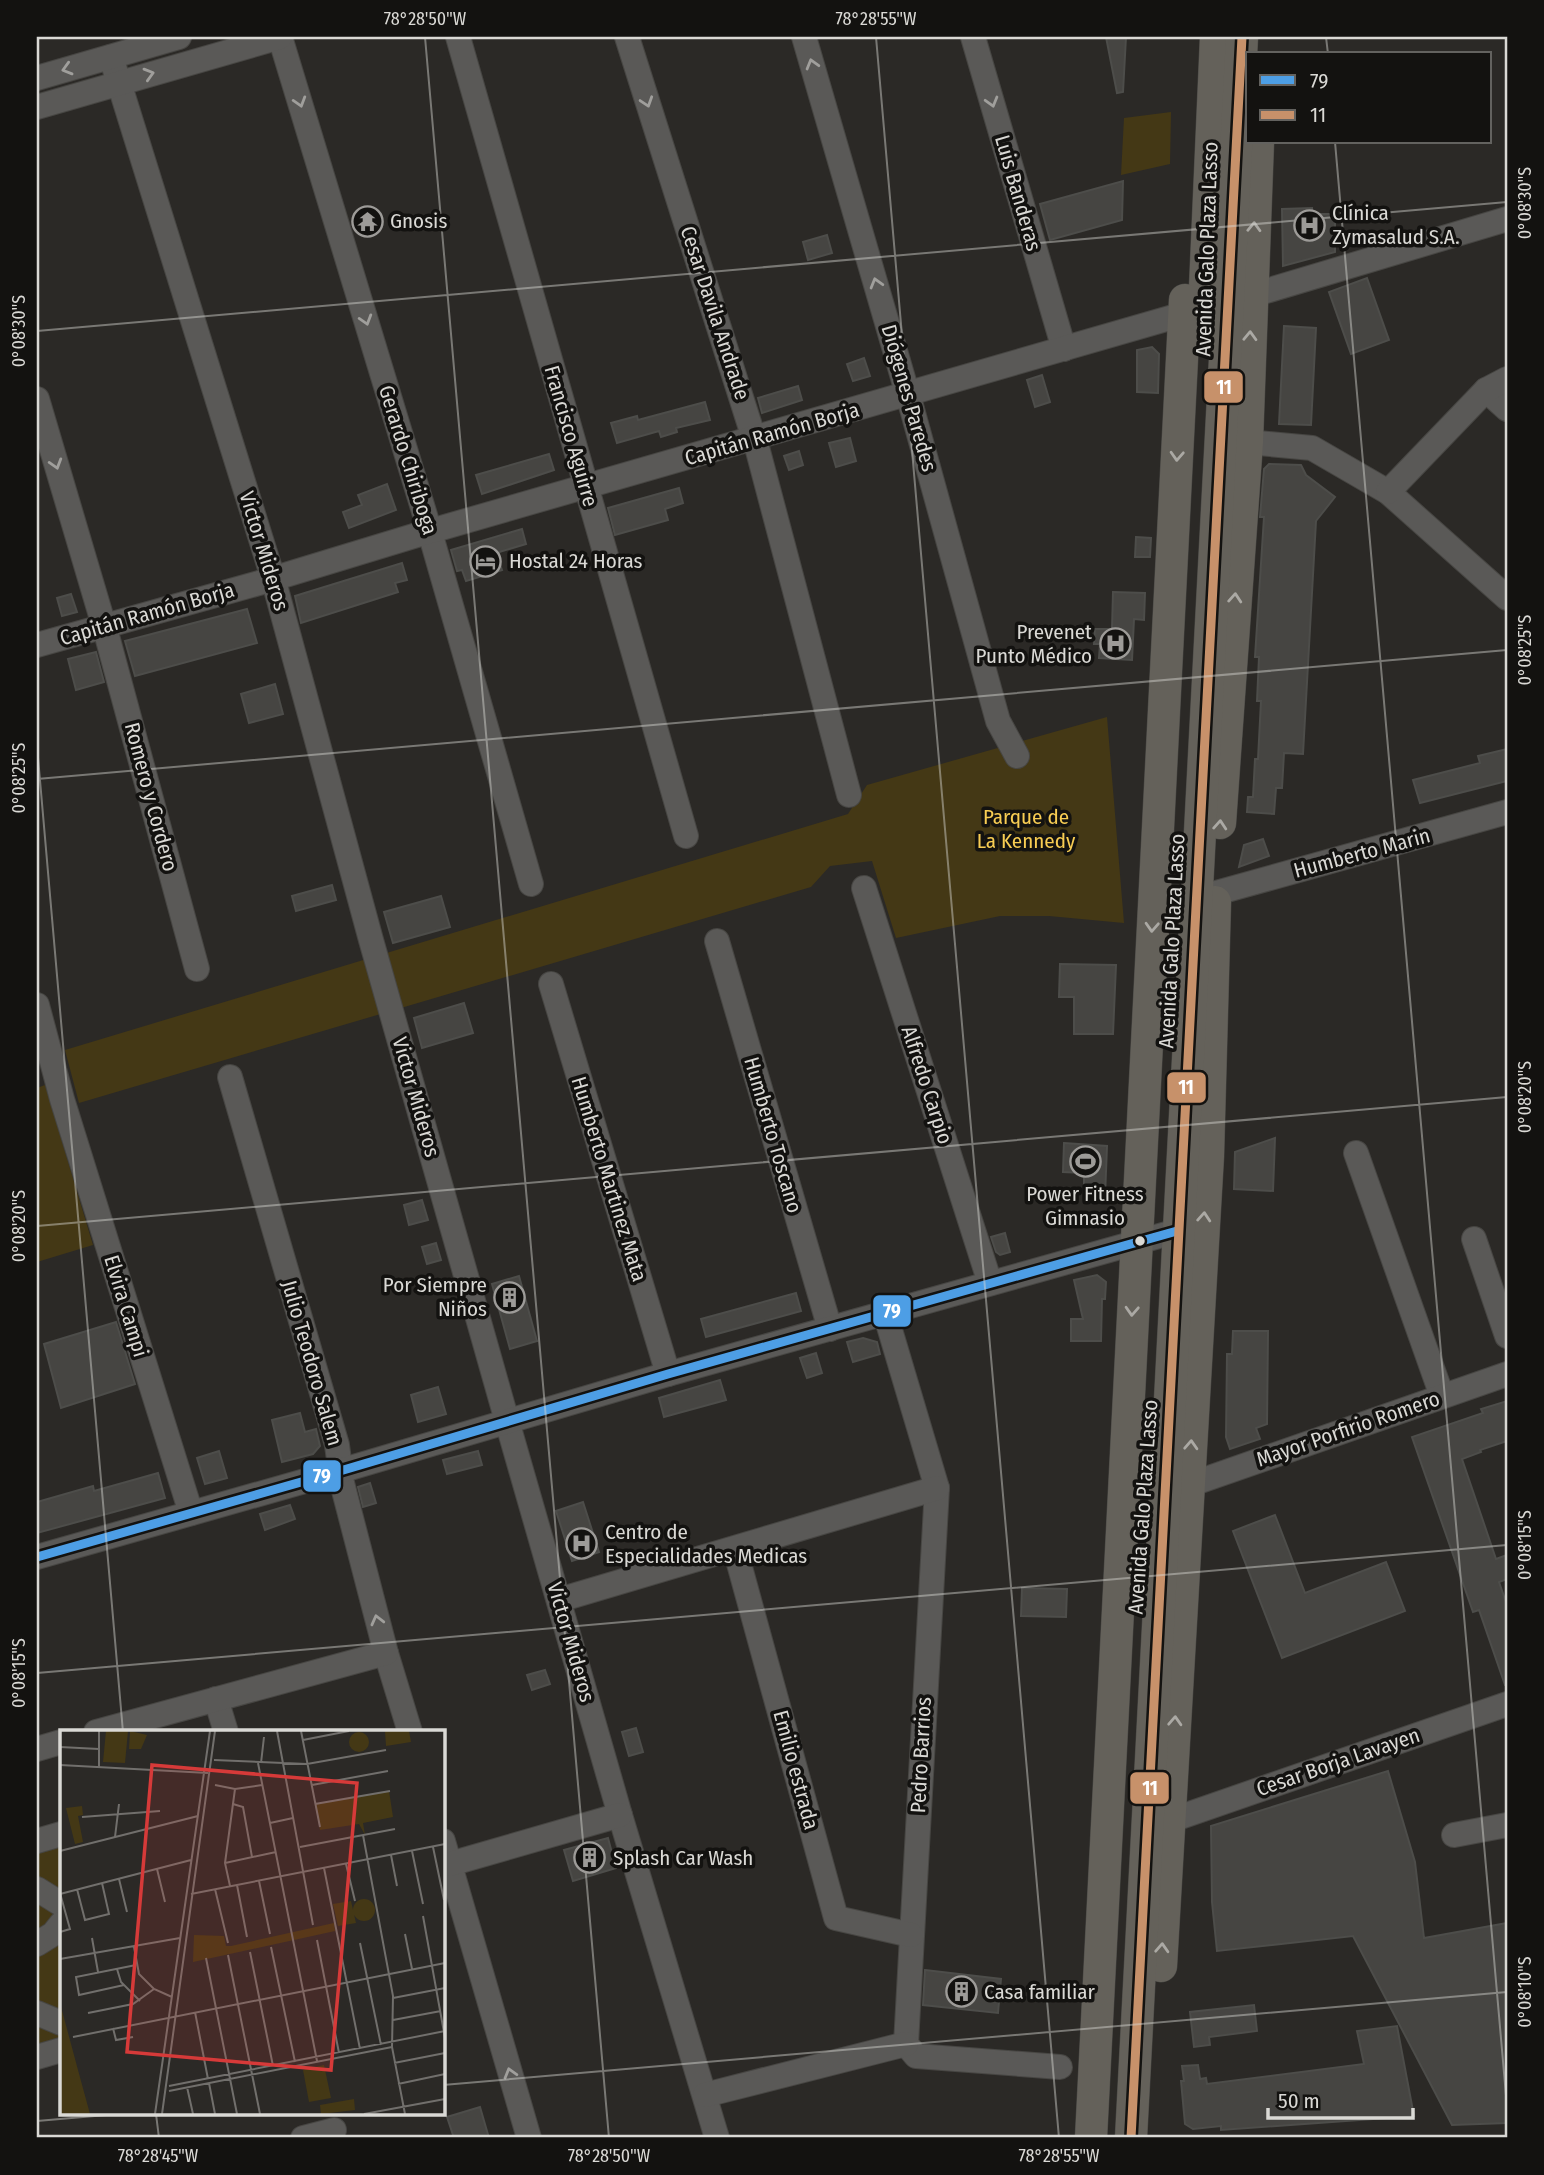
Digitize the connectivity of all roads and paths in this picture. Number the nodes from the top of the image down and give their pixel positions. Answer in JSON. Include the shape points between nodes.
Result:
{"nodes":[{"id":1,"x":180,"y":37,"type":"edge"},
{"id":2,"x":280,"y":37,"type":"edge"},
{"id":3,"x":458,"y":37,"type":"edge"},
{"id":4,"x":626,"y":37,"type":"edge"},
{"id":5,"x":804,"y":37,"type":"edge"},
{"id":6,"x":973,"y":37,"type":"edge"},
{"id":7,"x":1195,"y":37,"type":"edge"},
{"id":8,"x":1216,"y":37,"type":"edge"},
{"id":9,"x":1241,"y":37,"type":"edge"},
{"id":10,"x":111,"y":57,"type":"junction"},
{"id":11,"x":37,"y":78,"type":"edge"},
{"id":12,"x":118,"y":83,"type":"junction"},
{"id":13,"x":37,"y":107,"type":"edge"},
{"id":14,"x":1257,"y":144,"type":"edge"},
{"id":15,"x":1507,"y":219,"type":"edge"},
{"id":16,"x":1216,"y":305,"type":"junction"},
{"id":17,"x":1064,"y":349,"type":"junction"},
{"id":18,"x":1497,"y":385,"type":"edge"},
{"id":19,"x":908,"y":396,"type":"junction"},
{"id":20,"x":37,"y":399,"type":"edge"},
{"id":21,"x":1507,"y":409,"type":"edge"},
{"id":22,"x":754,"y":439,"type":"junction"},
{"id":23,"x":1247,"y":442,"type":"junction"},
{"id":24,"x":585,"y":486,"type":"junction"},
{"id":25,"x":1388,"y":492,"type":"junction"},
{"id":26,"x":430,"y":532,"type":"junction"},
{"id":27,"x":273,"y":578,"type":"junction"},
{"id":28,"x":1507,"y":598,"type":"edge"},
{"id":29,"x":104,"y":626,"type":"junction"},
{"id":30,"x":37,"y":645,"type":"edge"},
{"id":31,"x":1017,"y":756,"type":"dead end"},
{"id":32,"x":849,"y":795,"type":"dead end"},
{"id":33,"x":1507,"y":812,"type":"edge"},
{"id":34,"x":686,"y":836,"type":"dead end"},
{"id":35,"x":531,"y":884,"type":"dead end"},
{"id":36,"x":864,"y":888,"type":"dead end"},
{"id":37,"x":1216,"y":893,"type":"junction"},
{"id":38,"x":717,"y":941,"type":"dead end"},
{"id":39,"x":197,"y":969,"type":"dead end"},
{"id":40,"x":551,"y":984,"type":"dead end"},
{"id":41,"x":37,"y":1005,"type":"edge"},
{"id":42,"x":230,"y":1077,"type":"dead end"},
{"id":43,"x":1356,"y":1153,"type":"dead end"},
{"id":44,"x":1157,"y":1237,"type":"junction"},
{"id":45,"x":1474,"y":1239,"type":"dead end"},
{"id":46,"x":990,"y":1283,"type":"junction"},
{"id":47,"x":885,"y":1313,"type":"junction"},
{"id":48,"x":830,"y":1329,"type":"junction"},
{"id":49,"x":1507,"y":1336,"type":"edge"},
{"id":50,"x":668,"y":1374,"type":"junction"},
{"id":51,"x":1507,"y":1374,"type":"edge"},
{"id":52,"x":1442,"y":1396,"type":"junction"},
{"id":53,"x":508,"y":1422,"type":"junction"},
{"id":54,"x":340,"y":1471,"type":"junction"},
{"id":55,"x":1189,"y":1485,"type":"junction"},
{"id":56,"x":937,"y":1488,"type":"junction"},
{"id":57,"x":191,"y":1513,"type":"junction"},
{"id":58,"x":735,"y":1549,"type":"junction"},
{"id":59,"x":37,"y":1557,"type":"edge"},
{"id":60,"x":559,"y":1600,"type":"junction"},
{"id":61,"x":386,"y":1654,"type":"junction"},
{"id":62,"x":216,"y":1699,"type":"junction"},
{"id":63,"x":1507,"y":1704,"type":"edge"},
{"id":64,"x":103,"y":1730,"type":"edge"},
{"id":65,"x":225,"y":1730,"type":"edge"},
{"id":66,"x":409,"y":1730,"type":"edge"},
{"id":67,"x":60,"y":1742,"type":"edge"},
{"id":68,"x":37,"y":1749,"type":"edge"},
{"id":69,"x":621,"y":1815,"type":"junction"},
{"id":70,"x":1170,"y":1821,"type":"junction"},
{"id":71,"x":1507,"y":1825,"type":"edge"},
{"id":72,"x":60,"y":1833,"type":"edge"},
{"id":73,"x":1454,"y":1835,"type":"dead end"},
{"id":74,"x":37,"y":1841,"type":"edge"},
{"id":75,"x":444,"y":1844,"type":"edge"},
{"id":76,"x":450,"y":1864,"type":"junction"},
{"id":77,"x":37,"y":1889,"type":"edge"},
{"id":78,"x":60,"y":1902,"type":"edge"},
{"id":79,"x":60,"y":1925,"type":"edge"},
{"id":80,"x":911,"y":1934,"type":"junction"},
{"id":81,"x":37,"y":1944,"type":"edge"},
{"id":82,"x":37,"y":2013,"type":"edge"},
{"id":83,"x":60,"y":2023,"type":"edge"},
{"id":84,"x":906,"y":2044,"type":"junction"},
{"id":85,"x":60,"y":2050,"type":"edge"},
{"id":86,"x":37,"y":2057,"type":"edge"},
{"id":87,"x":1060,"y":2067,"type":"dead end"},
{"id":88,"x":705,"y":2095,"type":"junction"},
{"id":89,"x":333,"y":2127,"type":"edge"},
{"id":90,"x":303,"y":2138,"type":"edge"},
{"id":91,"x":529,"y":2138,"type":"edge"},
{"id":92,"x":717,"y":2138,"type":"edge"},
{"id":93,"x":1091,"y":2138,"type":"edge"},
{"id":94,"x":1111,"y":2138,"type":"edge"},
{"id":95,"x":1131,"y":2138,"type":"edge"},
{"id":96,"x":1152,"y":2138,"type":"edge"}],
"edges":[{"from":1,"to":10,"type":"street"},
{"from":12,"to":2,"type":"street","one_way":true},
{"from":2,"to":26,"type":"street","name":"Gerardo Chiriboga","one_way":true},
{"from":3,"to":24,"type":"street","name":"Francisco Aguirre"},
{"from":4,"to":22,"type":"street","name":"Cesar Davila Andrade","one_way":true},
{"from":19,"to":5,"type":"street","name":"Diógenes Paredes","one_way":true},
{"from":6,"to":17,"type":"street","name":"Luis Banderas","one_way":true},
{"from":7,"to":16,"type":"main road","name":"Avenida Galo Plaza Lasso"},
{"from":8,"to":16,"type":"main road","name":"Avenida Galo Plaza Lasso"},
{"from":9,"to":16,"type":"main road","name":"Avenida Galo Plaza Lasso"},
{"from":10,"to":11,"type":"street","one_way":true},
{"from":10,"to":12,"type":"street","name":"Victor Mideros"},
{"from":12,"to":13,"type":"street"},
{"from":12,"to":27,"type":"street","name":"Victor Mideros"},
{"from":16,"to":14,"type":"main road","name":"Avenida Galo Plaza Lasso","one_way":true},
{"from":15,"to":16,"type":"street","name":"Capitán Ramón Borja"},
{"from":16,"to":17,"type":"street","name":"Capitán Ramón Borja"},
{"from":23,"to":16,"type":"main road","name":"Avenida Galo Plaza Lasso","one_way":true},
{"from":16,"to":44,"type":"main road","name":"Avenida Galo Plaza Lasso"},
{"from":17,"to":19,"type":"street","name":"Capitán Ramón Borja"},
{"from":18,"to":21,"type":"street"},
{"from":18,"to":25,"type":"street"},
{"from":19,"to":22,"type":"street","name":"Capitán Ramón Borja"},
{"from":19,"to":31,"type":"street","name":"Diógenes Paredes","via":[[998,721]]},
{"from":20,"to":29,"type":"street","name":"Romero y Cordero","one_way":true},
{"from":22,"to":24,"type":"street","name":"Capitán Ramón Borja"},
{"from":22,"to":32,"type":"street","name":"Cesar Davila Andrade"},
{"from":23,"to":25,"type":"street","via":[[1312,448]]},
{"from":37,"to":23,"type":"main road","name":"Avenida Galo Plaza Lasso","one_way":true},
{"from":24,"to":26,"type":"street","name":"Capitán Ramón Borja"},
{"from":24,"to":34,"type":"street","name":"Francisco Aguirre"},
{"from":25,"to":28,"type":"street"},
{"from":26,"to":27,"type":"street","name":"Capitán Ramón Borja"},
{"from":26,"to":35,"type":"street","name":"Gerardo Chiriboga"},
{"from":27,"to":29,"type":"street","name":"Capitán Ramón Borja"},
{"from":27,"to":53,"type":"street","name":"Victor Mideros"},
{"from":29,"to":30,"type":"street","name":"Capitán Ramón Borja"},
{"from":29,"to":39,"type":"street","name":"Romero y Cordero"},
{"from":33,"to":37,"type":"street","name":"Humberto Marin"},
{"from":36,"to":46,"type":"street","name":"Alfredo Carpio"},
{"from":55,"to":37,"type":"main road","name":"Avenida Galo Plaza Lasso","one_way":true,"via":[[1208,1156]]},
{"from":38,"to":48,"type":"street","name":"Humberto Toscano"},
{"from":40,"to":50,"type":"street","name":"Humberto Martinez Mata"},
{"from":41,"to":57,"type":"street","name":"Elvira Campi"},
{"from":42,"to":54,"type":"street","name":"Julio Teodoro Salem","via":[[337,1445]]},
{"from":43,"to":52,"type":"street"},
{"from":44,"to":46,"type":"street"},
{"from":44,"to":93,"type":"main road","name":"Avenida Galo Plaza Lasso","one_way":true},
{"from":44,"to":94,"type":"main road","name":"Avenida Galo Plaza Lasso"},
{"from":44,"to":95,"type":"main road","name":"Avenida Galo Plaza Lasso"},
{"from":45,"to":49,"type":"street"},
{"from":46,"to":47,"type":"street"},
{"from":47,"to":48,"type":"street"},
{"from":47,"to":56,"type":"street","name":"Pedro Barrios"},
{"from":48,"to":50,"type":"street"},
{"from":50,"to":53,"type":"street"},
{"from":51,"to":52,"type":"street","name":"Mayor Porfirio Romero"},
{"from":52,"to":55,"type":"street","name":"Mayor Porfirio Romero"},
{"from":53,"to":54,"type":"street"},
{"from":53,"to":60,"type":"street","name":"Victor Mideros"},
{"from":54,"to":57,"type":"street"},
{"from":61,"to":54,"type":"street","name":"Julio Teodoro Salem","one_way":true},
{"from":70,"to":55,"type":"main road","name":"Avenida Galo Plaza Lasso","one_way":true},
{"from":56,"to":58,"type":"street"},
{"from":56,"to":80,"type":"street","name":"Pedro Barrios"},
{"from":57,"to":59,"type":"street"},
{"from":58,"to":60,"type":"street"},
{"from":58,"to":80,"type":"street","name":"Emilio estrada","via":[[836,1918]]},
{"from":60,"to":69,"type":"street","name":"Victor Mideros"},
{"from":61,"to":62,"type":"street"},
{"from":61,"to":66,"type":"street","name":"Julio Teodoro Salem"},
{"from":62,"to":64,"type":"street"},
{"from":62,"to":65,"type":"street"},
{"from":63,"to":70,"type":"street","name":"Cesar Borja Lavayen"},
{"from":67,"to":68,"type":"street"},
{"from":69,"to":76,"type":"street"},
{"from":69,"to":88,"type":"street","name":"Victor Mideros"},
{"from":96,"to":70,"type":"main road","name":"Avenida Galo Plaza Lasso","one_way":true},
{"from":71,"to":73,"type":"street"},
{"from":72,"to":74,"type":"street"},
{"from":75,"to":76,"type":"street"},
{"from":91,"to":76,"type":"street","one_way":true},
{"from":77,"to":78,"type":"street"},
{"from":79,"to":81,"type":"street"},
{"from":80,"to":84,"type":"street","name":"Pedro Barrios"},
{"from":82,"to":83,"type":"street"},
{"from":84,"to":87,"type":"street","via":[[916,2056]]},
{"from":84,"to":88,"type":"street"},
{"from":85,"to":86,"type":"street"},
{"from":88,"to":92,"type":"street","name":"Victor Mideros"},
{"from":89,"to":90,"type":"street"}]}
